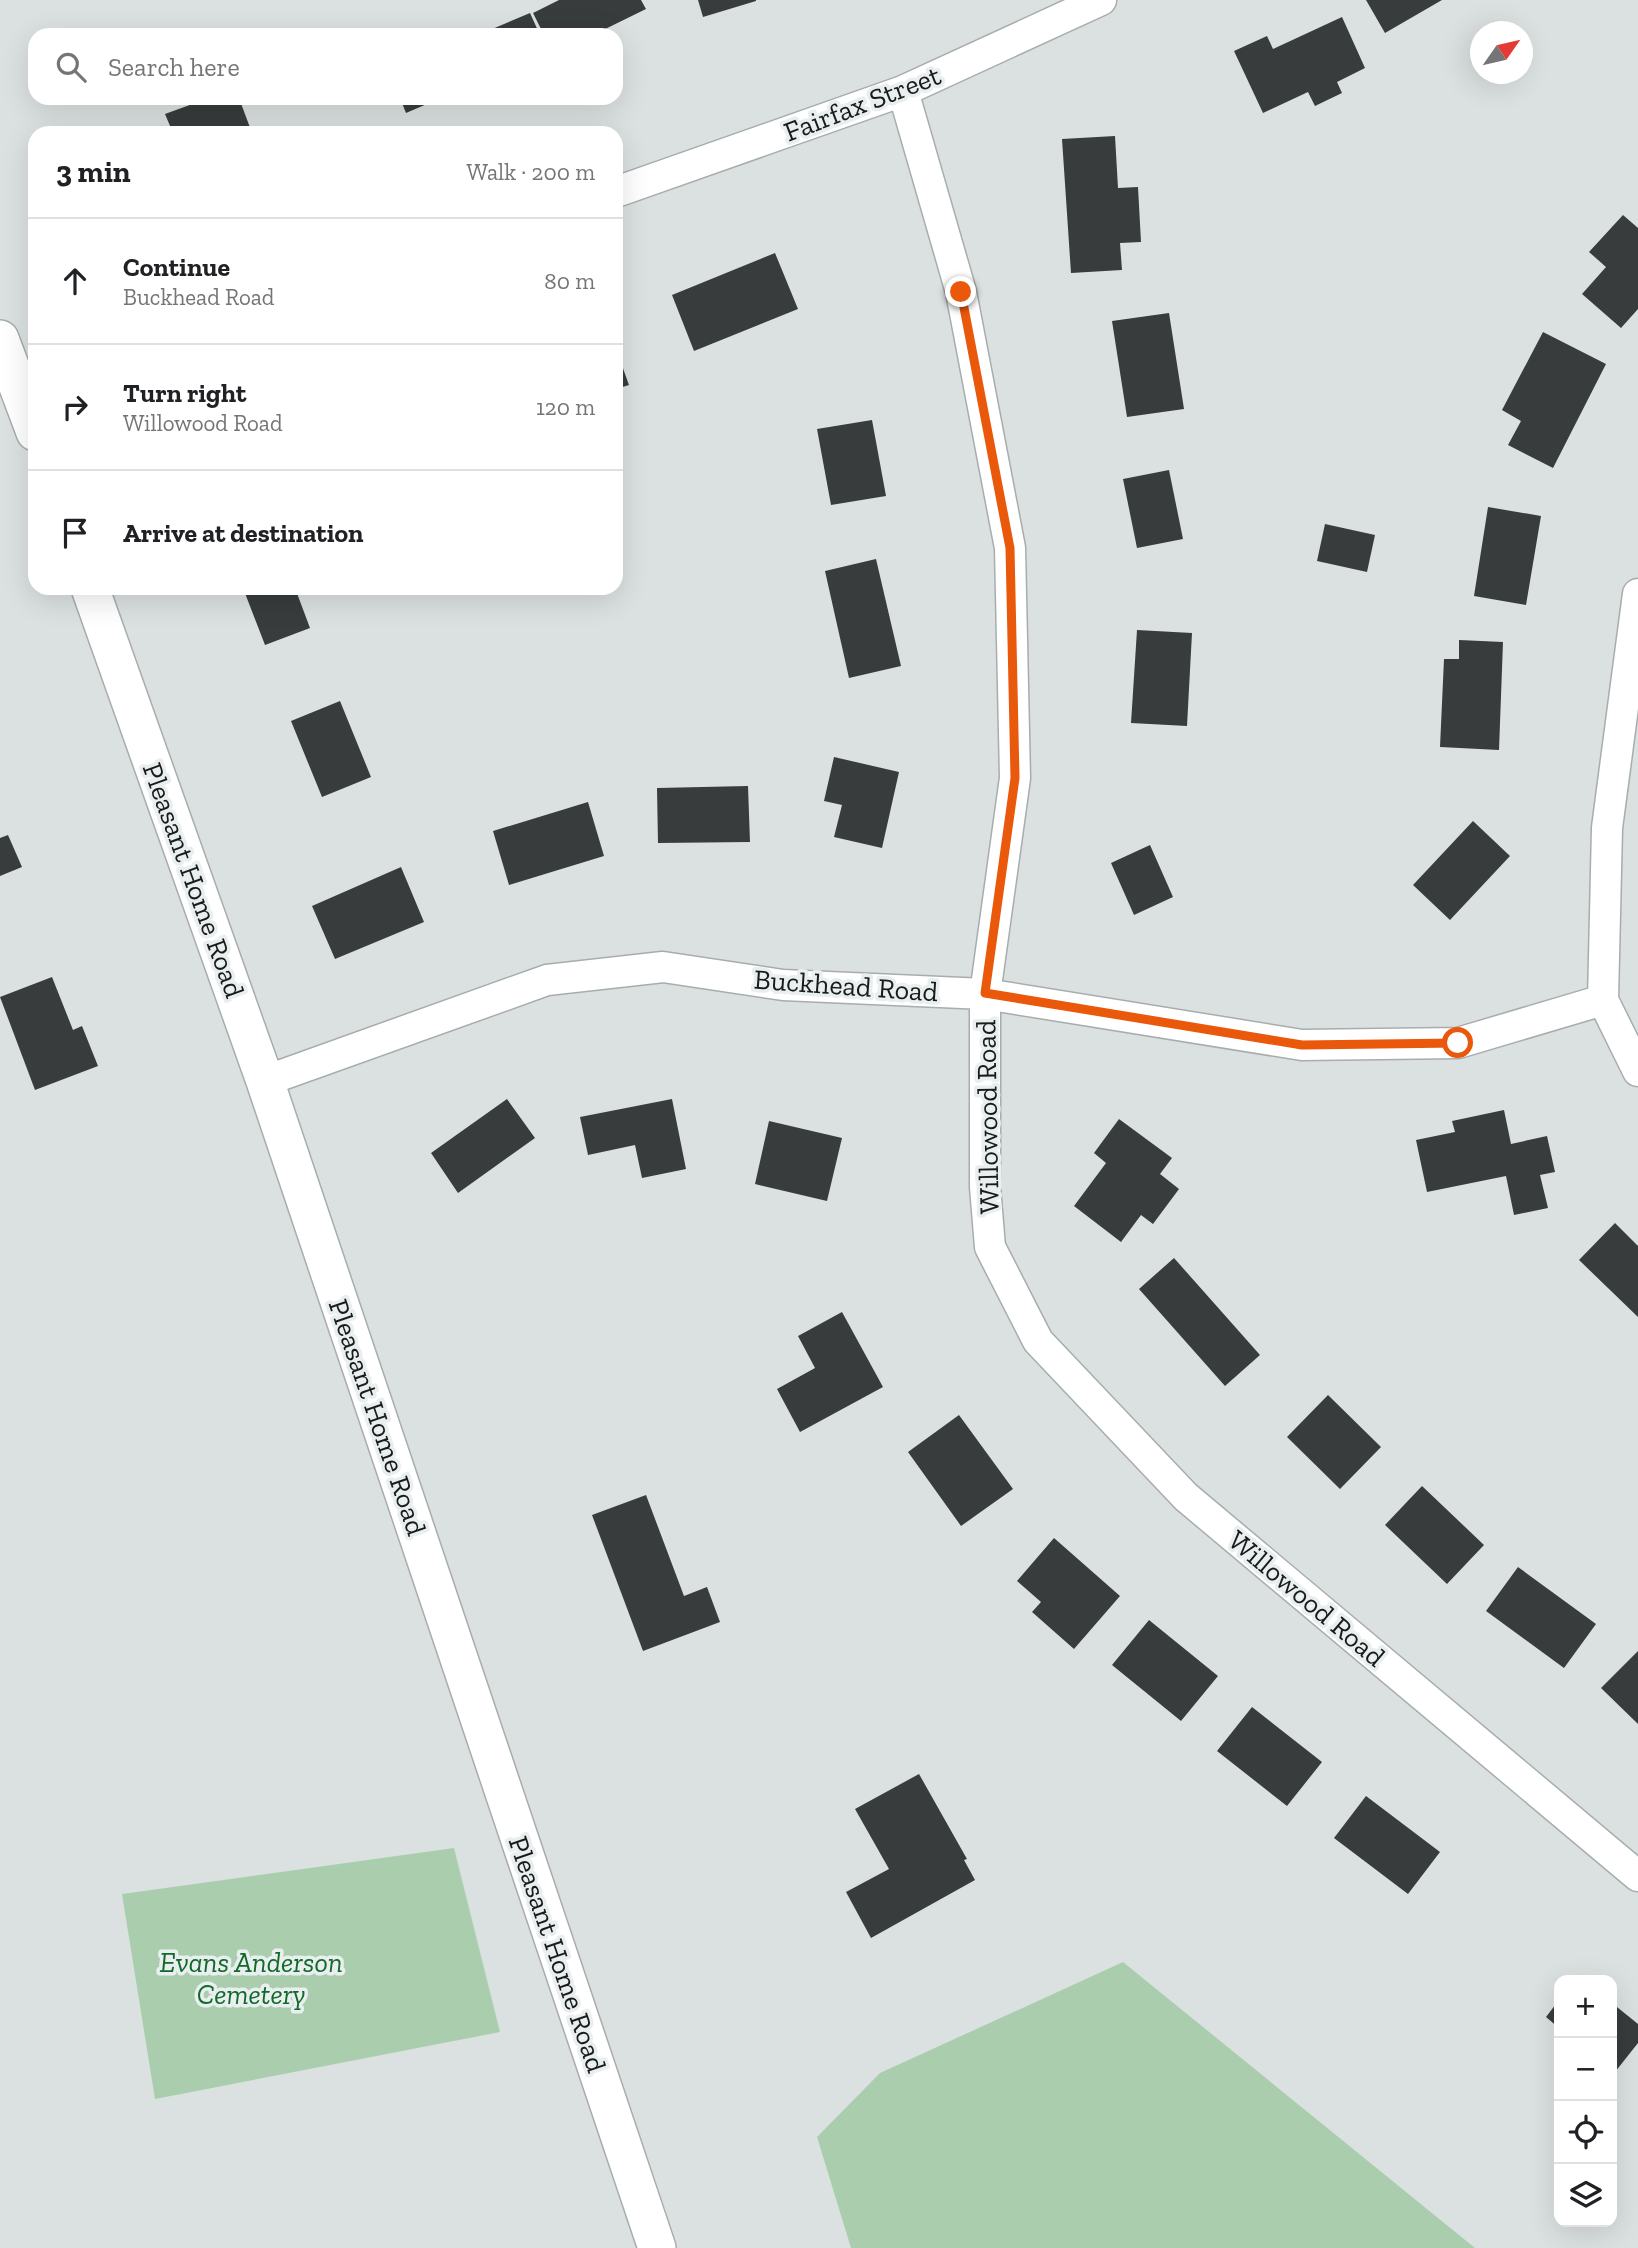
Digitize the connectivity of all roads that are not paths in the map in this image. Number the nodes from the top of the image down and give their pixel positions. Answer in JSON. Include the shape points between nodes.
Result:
{"nodes":[{"id":1,"x":1101,"y":0,"type":"edge"},
{"id":2,"x":903,"y":91,"type":"junction"},
{"id":3,"x":623,"y":190,"type":"edge"},
{"id":4,"x":0,"y":339,"type":"edge"},
{"id":5,"x":28,"y":402,"type":"edge"},
{"id":6,"x":1638,"y":594,"type":"edge"},
{"id":7,"x":92,"y":595,"type":"edge"},
{"id":8,"x":985,"y":993,"type":"junction"},
{"id":9,"x":1603,"y":1000,"type":"junction"},
{"id":10,"x":1638,"y":1071,"type":"edge"},
{"id":11,"x":265,"y":1081,"type":"junction"},
{"id":12,"x":1638,"y":1875,"type":"edge"},
{"id":13,"x":657,"y":2248,"type":"edge"}],
"edges":[{"from":1,"to":2,"type":"street","name":"Fairfax Street"},
{"from":2,"to":3,"type":"street","name":"Fairfax Street"},
{"from":2,"to":8,"type":"street","name":"Willowood Road","via":[[961,292],[1010,548],[1015,778]]},
{"from":4,"to":5,"type":"street"},
{"from":6,"to":9,"type":"street","via":[[1607,828]]},
{"from":7,"to":11,"type":"street","name":"Pleasant Home Road"},
{"from":8,"to":9,"type":"street","name":"Buckhead Road","via":[[1302,1045],[1458,1043]]},
{"from":8,"to":11,"type":"street","name":"Buckhead Road","via":[[783,985],[663,967],[547,980]]},
{"from":8,"to":12,"type":"street","name":"Willowood Road","via":[[985,1187],[990,1247],[1038,1341],[1186,1497]]},
{"from":9,"to":10,"type":"street"},
{"from":11,"to":13,"type":"street","name":"Pleasant Home Road"}]}
